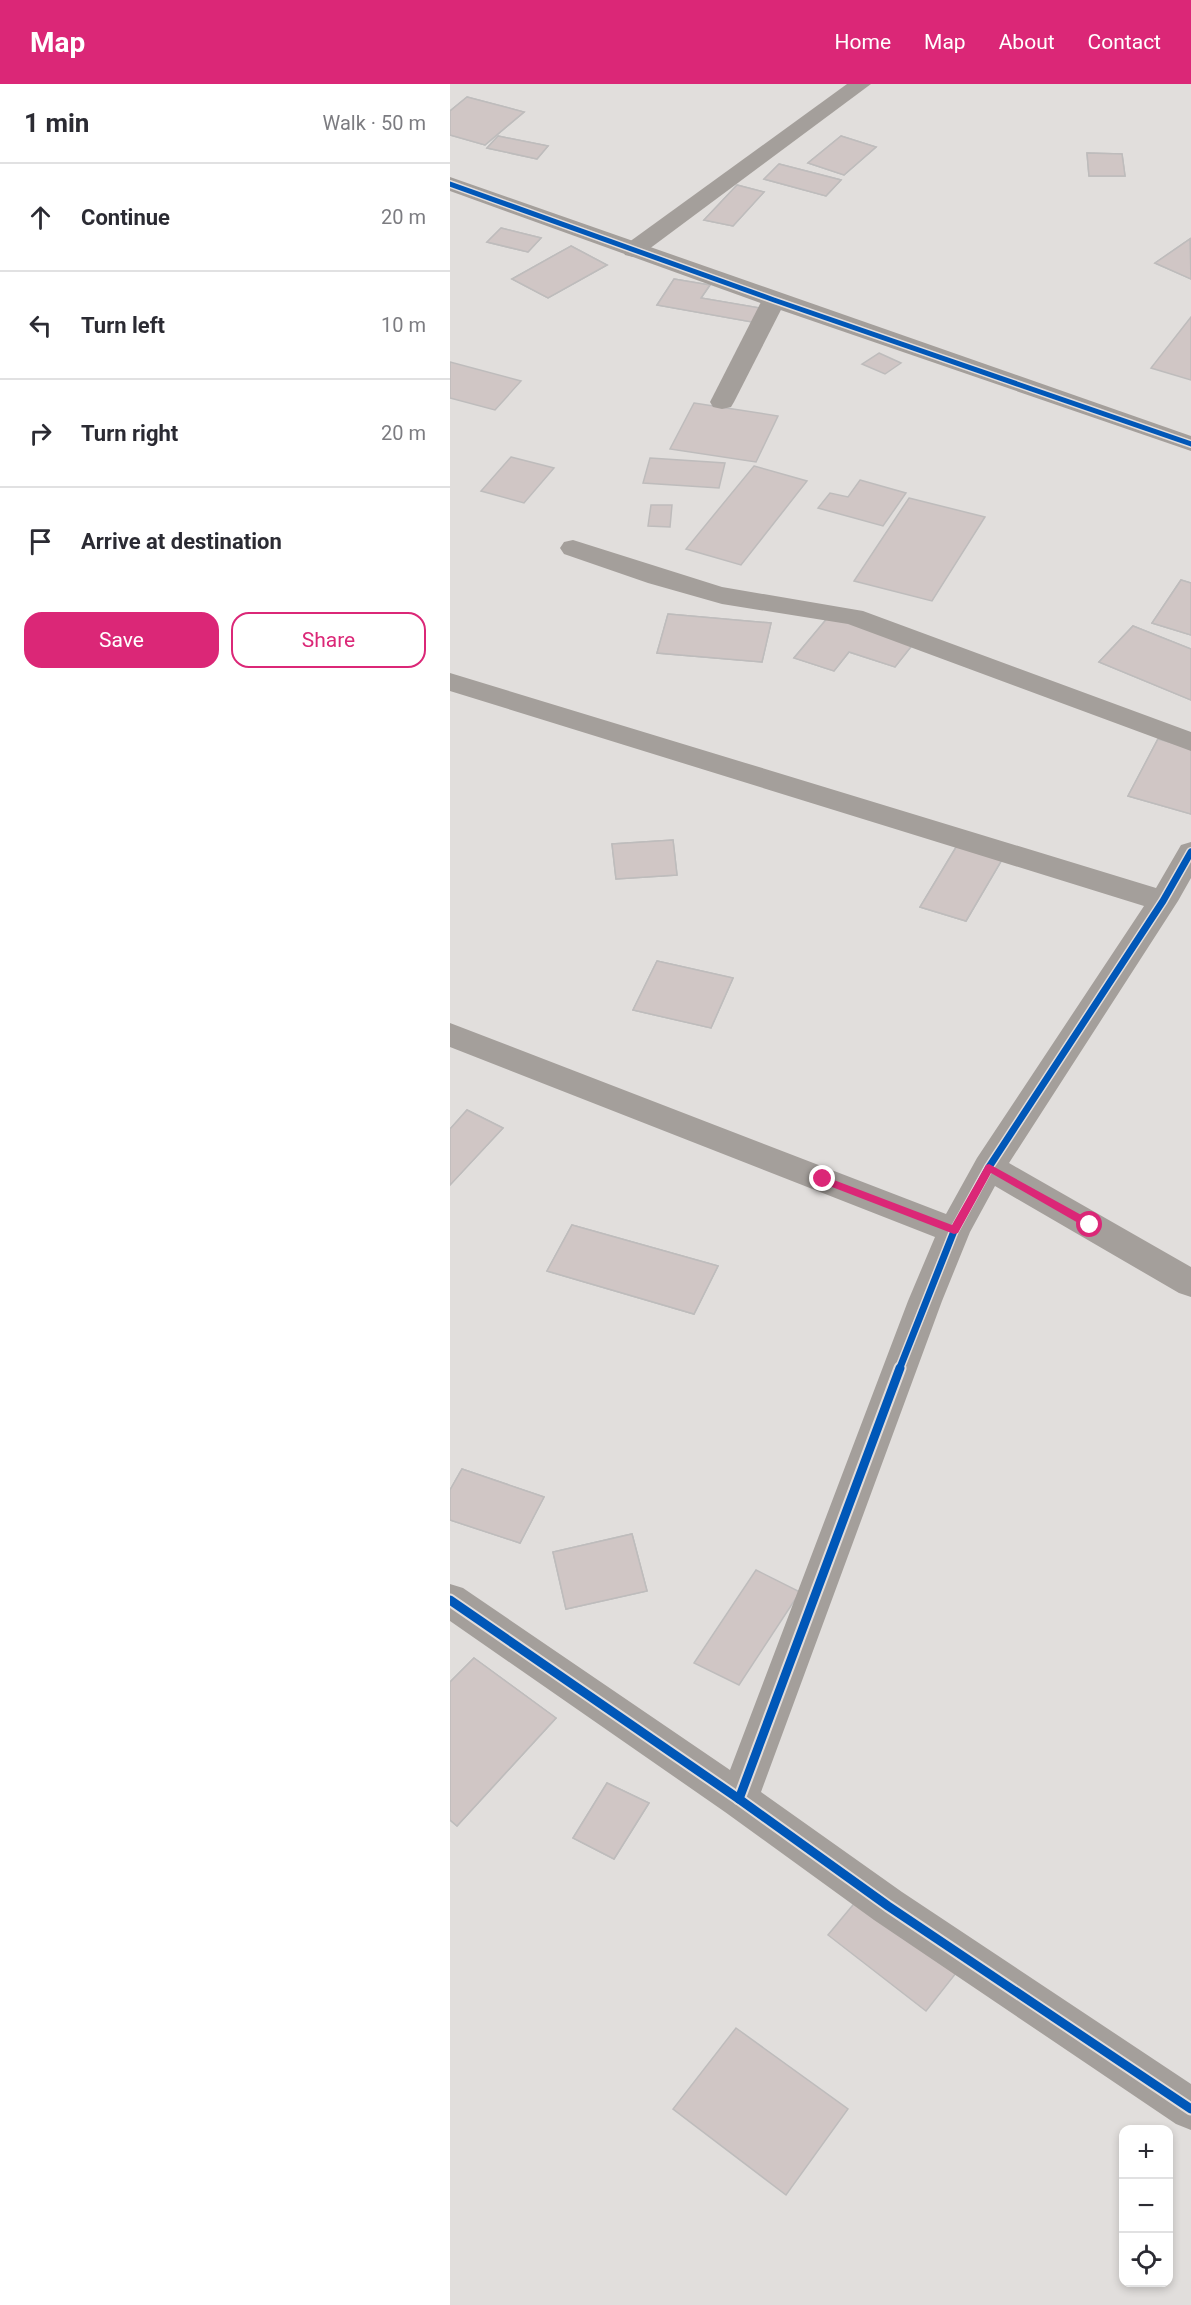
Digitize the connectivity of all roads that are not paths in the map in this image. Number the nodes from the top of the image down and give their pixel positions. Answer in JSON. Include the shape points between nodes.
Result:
{"nodes":[{"id":1,"x":861,"y":84,"type":"edge"},
{"id":2,"x":450,"y":184,"type":"edge"},
{"id":3,"x":633,"y":250,"type":"junction"},
{"id":4,"x":774,"y":300,"type":"junction"},
{"id":5,"x":722,"y":402,"type":"dead end"},
{"id":6,"x":1189,"y":440,"type":"edge"},
{"id":7,"x":573,"y":548,"type":"dead end"},
{"id":8,"x":450,"y":682,"type":"edge"},
{"id":9,"x":1191,"y":742,"type":"edge"},
{"id":10,"x":1191,"y":852,"type":"edge"},
{"id":11,"x":1163,"y":901,"type":"junction"},
{"id":12,"x":450,"y":1035,"type":"edge"},
{"id":13,"x":989,"y":1167,"type":"junction"},
{"id":14,"x":954,"y":1230,"type":"junction"},
{"id":15,"x":1191,"y":1283,"type":"edge"},
{"id":16,"x":450,"y":1600,"type":"edge"},
{"id":17,"x":739,"y":1799,"type":"junction"},
{"id":18,"x":1191,"y":2109,"type":"edge"}],
"edges":[{"from":1,"to":3,"type":"street"},
{"from":2,"to":3,"type":"street"},
{"from":3,"to":4,"type":"street"},
{"from":4,"to":5,"type":"street"},
{"from":4,"to":6,"type":"street"},
{"from":7,"to":9,"type":"street","via":[[680,585],[854,617]]},
{"from":8,"to":11,"type":"street"},
{"from":10,"to":11,"type":"street"},
{"from":11,"to":13,"type":"street"},
{"from":12,"to":14,"type":"street"},
{"from":13,"to":14,"type":"street"},
{"from":13,"to":15,"type":"street"},
{"from":14,"to":17,"type":"street"},
{"from":16,"to":17,"type":"street"},
{"from":17,"to":18,"type":"street","via":[[888,1906]]}]}
